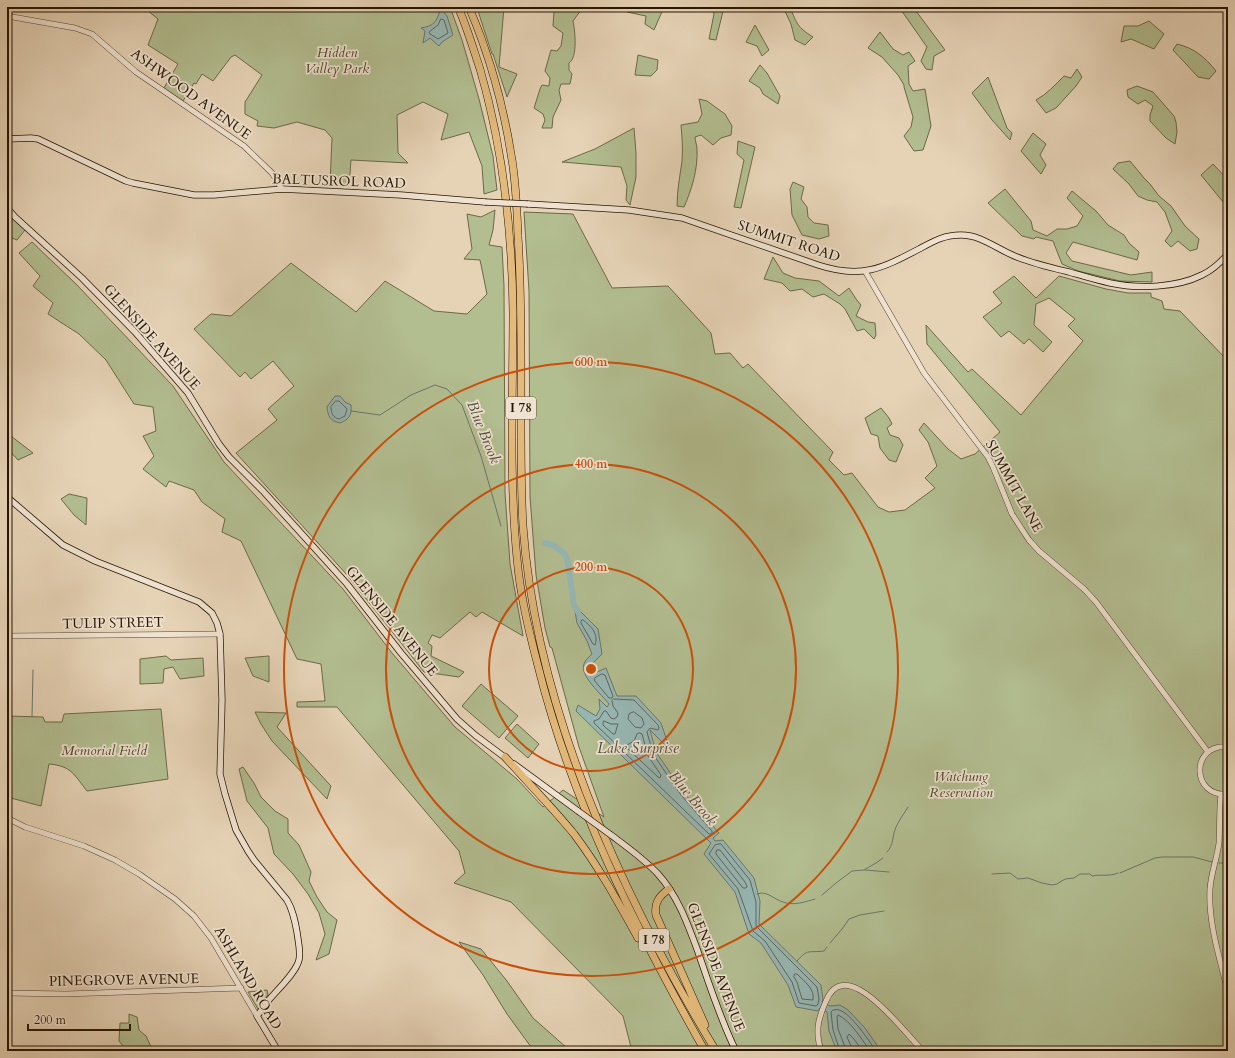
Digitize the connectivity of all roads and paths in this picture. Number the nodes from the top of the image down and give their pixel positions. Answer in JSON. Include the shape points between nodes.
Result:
{"nodes":[{"id":1,"x":458,"y":7,"type":"edge"},
{"id":2,"x":469,"y":7,"type":"edge"},
{"id":3,"x":7,"y":16,"type":"edge"},
{"id":4,"x":7,"y":139,"type":"edge"},
{"id":5,"x":282,"y":189,"type":"junction"},
{"id":6,"x":465,"y":200,"type":"joint"},
{"id":7,"x":7,"y":208,"type":"edge"},
{"id":8,"x":1228,"y":254,"type":"edge"},
{"id":9,"x":865,"y":271,"type":"junction"},
{"id":10,"x":7,"y":497,"type":"edge"},
{"id":11,"x":220,"y":634,"type":"junction"},
{"id":12,"x":7,"y":636,"type":"edge"},
{"id":13,"x":1228,"y":747,"type":"edge"},
{"id":14,"x":1208,"y":752,"type":"junction"},
{"id":15,"x":505,"y":757,"type":"junction"},
{"id":16,"x":1221,"y":794,"type":"junction"},
{"id":17,"x":1228,"y":794,"type":"edge"},
{"id":18,"x":7,"y":818,"type":"edge"},
{"id":19,"x":669,"y":889,"type":"junction"},
{"id":20,"x":657,"y":965,"type":"junction"},
{"id":21,"x":241,"y":988,"type":"junction"},
{"id":22,"x":1228,"y":992,"type":"edge"},
{"id":23,"x":7,"y":993,"type":"edge"},
{"id":24,"x":257,"y":1016,"type":"junction"},
{"id":25,"x":708,"y":1039,"type":"junction"},
{"id":26,"x":278,"y":1051,"type":"edge"},
{"id":27,"x":705,"y":1051,"type":"edge"},
{"id":28,"x":716,"y":1051,"type":"edge"},
{"id":29,"x":736,"y":1051,"type":"edge"},
{"id":30,"x":821,"y":1051,"type":"edge"},
{"id":31,"x":923,"y":1051,"type":"edge"}],
"edges":[{"from":1,"to":20,"type":"highway","number":"I 78","via":[[468,28],[488,95],[504,179],[513,309],[513,487],[516,542],[530,636],[549,707],[579,798],[613,876]]},
{"from":2,"to":25,"type":"highway","number":"I 78","via":[[491,66],[503,108],[512,156],[520,269],[523,520],[539,636],[554,695],[593,807],[640,913]]},
{"from":3,"to":5,"type":"street","name":"ASHWOOD AVENUE","via":[[75,28],[92,34],[136,72],[244,146],[272,173]]},
{"from":4,"to":5,"type":"main road","name":"BALTUSROL ROAD","via":[[38,139],[126,181],[194,196]]},
{"from":5,"to":6,"type":"main road","name":"BALTUSROL ROAD"},
{"from":6,"to":9,"type":"main road","name":"SUMMIT ROAD","bridge":true,"via":[[629,210],[682,218],[829,269]]},
{"from":7,"to":15,"type":"main road","name":"GLENSIDE AVENUE","via":[[135,332],[188,393],[229,457],[347,584],[449,710],[469,730]]},
{"from":8,"to":9,"type":"main road","name":"SUMMIT ROAD","via":[[1212,269],[1195,278],[1154,286],[1129,286],[1028,261],[980,239],[961,235],[938,238],[881,267]]},
{"from":9,"to":14,"type":"street","name":"SUMMIT LANE","via":[[924,373],[988,457],[1012,514],[1029,540],[1096,602]]},
{"from":10,"to":11,"type":"main road","via":[[63,545],[94,561],[199,602],[212,614]]},
{"from":11,"to":12,"type":"street","name":"TULIP STREET"},
{"from":11,"to":24,"type":"main road","via":[[220,774],[225,794],[241,839],[254,860],[289,904],[300,948],[299,960],[294,971]]},
{"from":13,"to":14,"type":"street","via":[[1222,746]]},
{"from":14,"to":16,"type":"street","via":[[1200,765],[1199,774],[1207,788]]},
{"from":15,"to":19,"type":"main road","name":"GLENSIDE AVENUE","bridge":true,"via":[[645,862]]},
{"from":15,"to":20,"type":"highway","via":[[542,796],[584,849],[611,889],[650,960]]},
{"from":16,"to":17,"type":"street"},
{"from":16,"to":22,"type":"street","via":[[1219,846],[1210,898],[1212,922]]},
{"from":18,"to":21,"type":"street","name":"ASHLAND ROAD","via":[[25,827],[110,857],[175,899],[194,916],[211,938]]},
{"from":19,"to":25,"type":"highway","via":[[657,900],[656,915],[705,1024]]},
{"from":19,"to":29,"type":"main road","name":"GLENSIDE AVENUE","via":[[685,918]]},
{"from":20,"to":27,"type":"highway","number":"I 78"},
{"from":21,"to":23,"type":"street","name":"PINEGROVE AVENUE","via":[[81,994]]},
{"from":21,"to":24,"type":"street","name":"ASHLAND ROAD"},
{"from":24,"to":26,"type":"main road","name":"ASHLAND ROAD"},
{"from":25,"to":28,"type":"highway","number":"I 78"},
{"from":30,"to":31,"type":"street","via":[[818,1032],[821,1013],[832,990],[841,985],[860,990],[891,1015]]}]}
